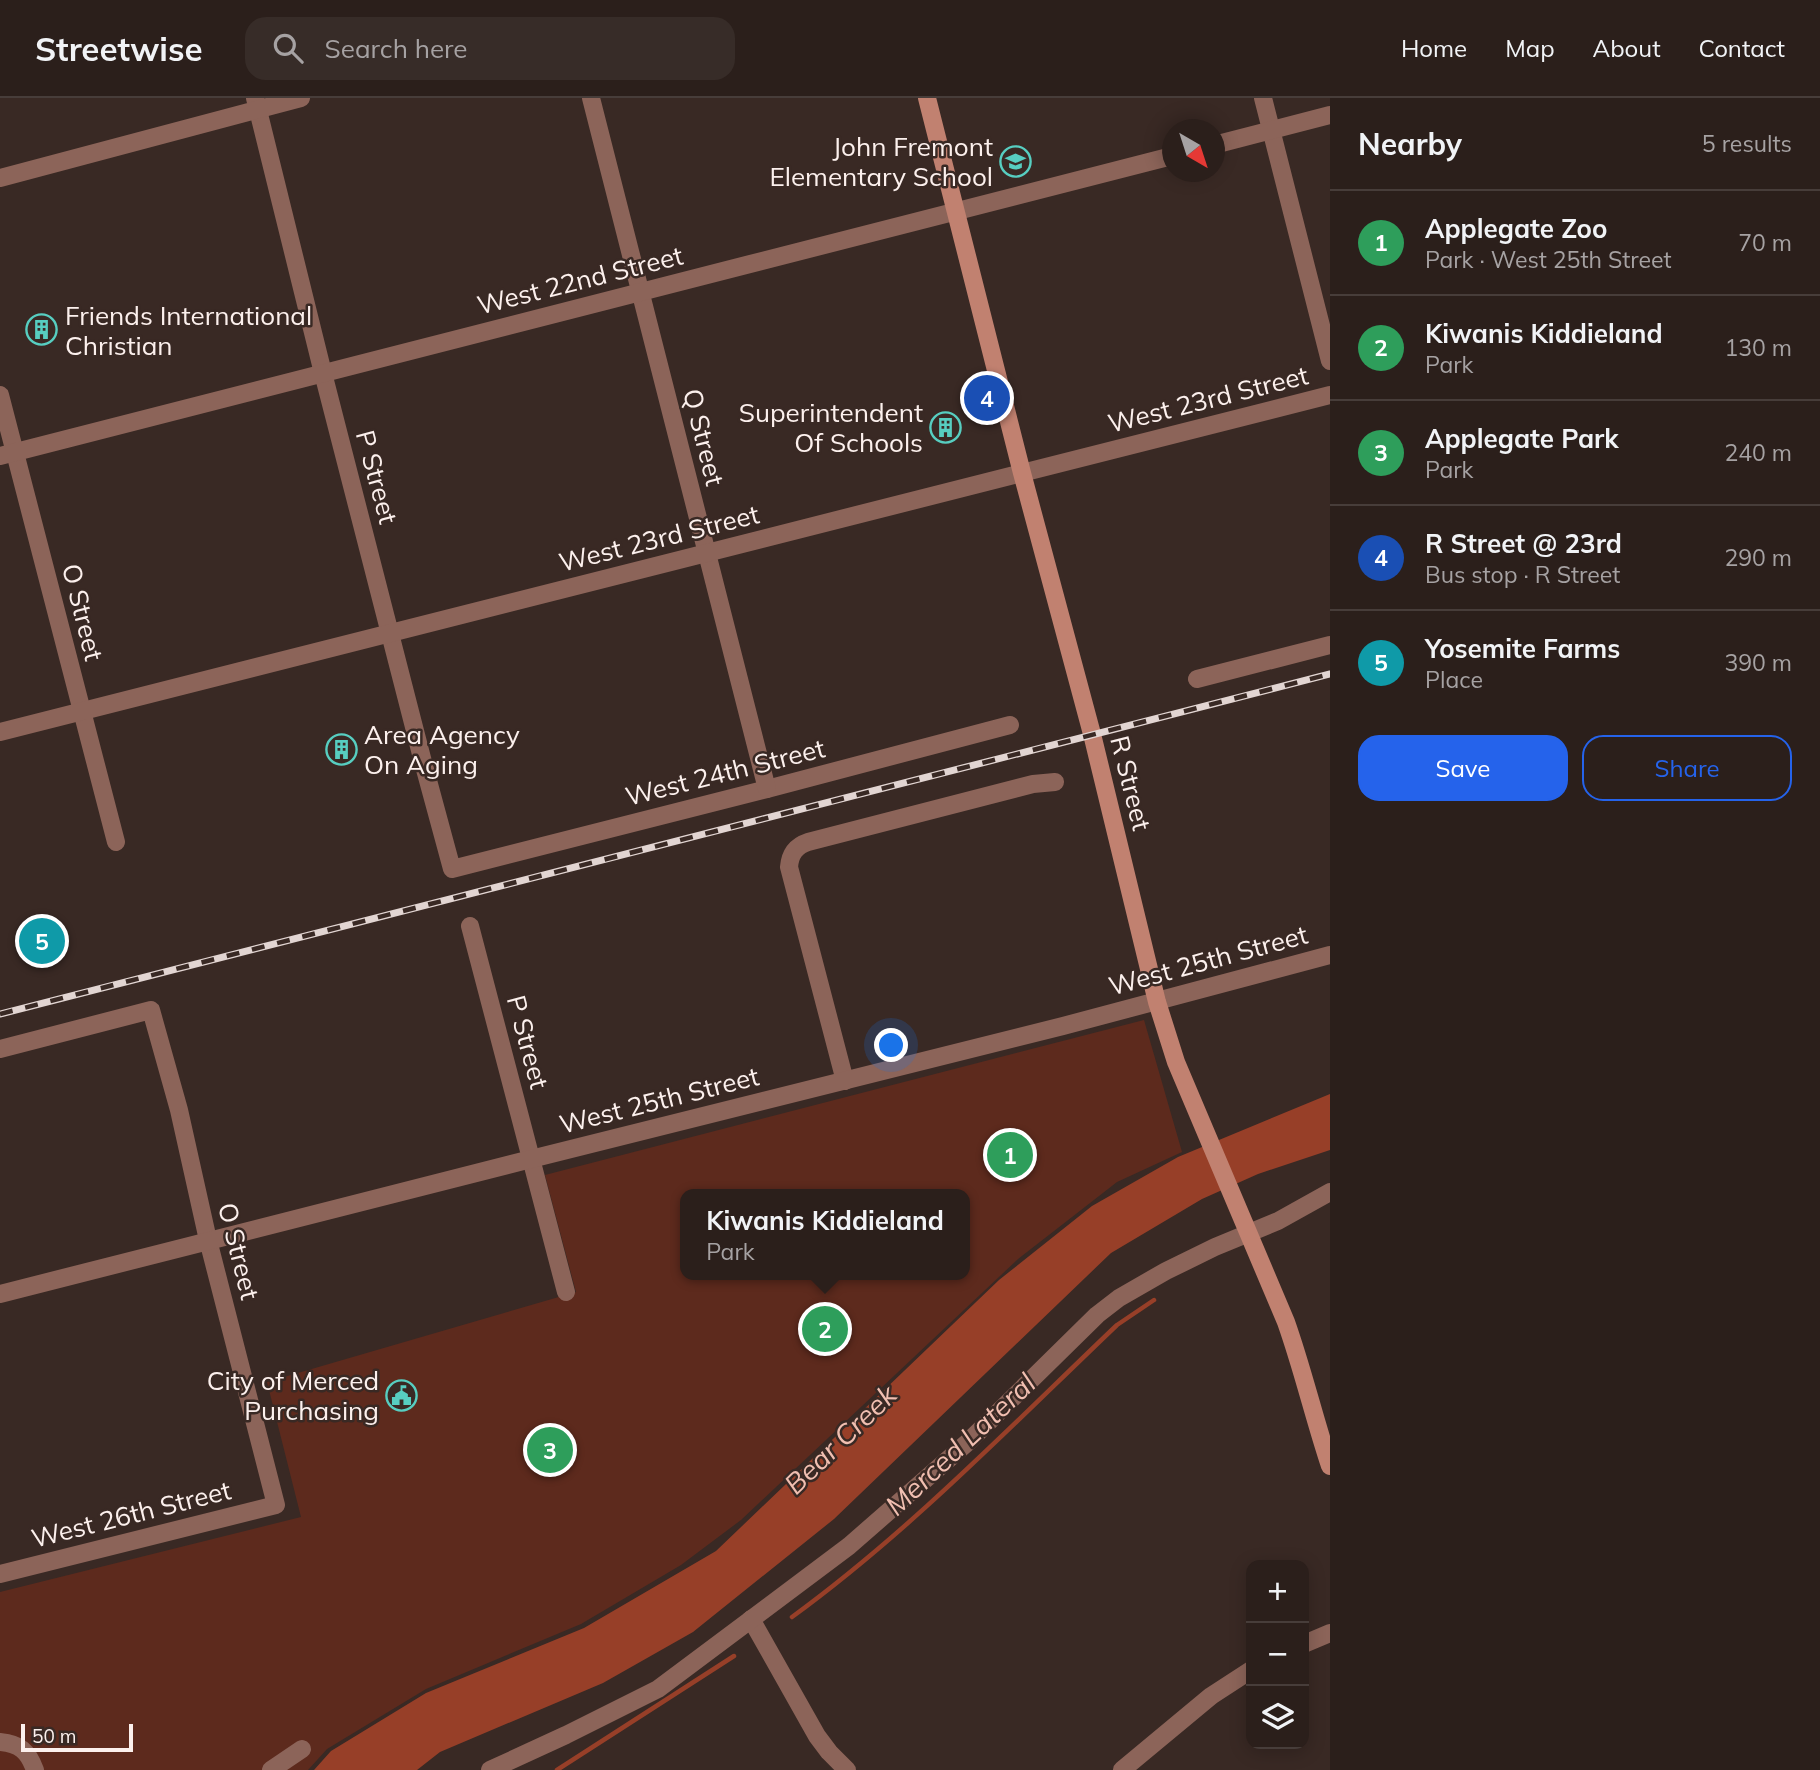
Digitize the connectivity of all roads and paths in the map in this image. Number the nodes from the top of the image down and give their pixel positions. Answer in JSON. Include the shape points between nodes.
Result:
{"nodes":[{"id":1,"x":301,"y":98,"type":"edge"},
{"id":2,"x":590,"y":98,"type":"edge"},
{"id":3,"x":927,"y":98,"type":"edge"},
{"id":4,"x":1263,"y":98,"type":"edge"},
{"id":5,"x":257,"y":104,"type":"edge"},
{"id":6,"x":1330,"y":115,"type":"edge"},
{"id":7,"x":1271,"y":130,"type":"junction"},
{"id":8,"x":1225,"y":142,"type":"edge"},
{"id":9,"x":1162,"y":159,"type":"edge"},
{"id":10,"x":0,"y":178,"type":"edge"},
{"id":11,"x":956,"y":211,"type":"junction"},
{"id":12,"x":640,"y":292,"type":"junction"},
{"id":13,"x":1330,"y":361,"type":"edge"},
{"id":14,"x":323,"y":373,"type":"junction"},
{"id":15,"x":0,"y":395,"type":"edge"},
{"id":16,"x":1330,"y":395,"type":"edge"},
{"id":17,"x":7,"y":454,"type":"edge"},
{"id":18,"x":1022,"y":473,"type":"junction"},
{"id":19,"x":707,"y":553,"type":"junction"},
{"id":20,"x":391,"y":633,"type":"junction"},
{"id":21,"x":1330,"y":645,"type":"edge"},
{"id":22,"x":1197,"y":679,"type":"dead end"},
{"id":23,"x":82,"y":711,"type":"junction"},
{"id":24,"x":1010,"y":725,"type":"dead end"},
{"id":25,"x":0,"y":732,"type":"edge"},
{"id":26,"x":1055,"y":782,"type":"dead end"},
{"id":27,"x":767,"y":789,"type":"junction"},
{"id":28,"x":116,"y":842,"type":"dead end"},
{"id":29,"x":452,"y":869,"type":"joint"},
{"id":30,"x":470,"y":926,"type":"dead end"},
{"id":31,"x":1330,"y":955,"type":"edge"},
{"id":32,"x":1157,"y":1002,"type":"junction"},
{"id":33,"x":0,"y":1049,"type":"edge"},
{"id":34,"x":845,"y":1081,"type":"junction"},
{"id":35,"x":531,"y":1159,"type":"junction"},
{"id":36,"x":1330,"y":1192,"type":"edge"},
{"id":37,"x":1248,"y":1233,"type":"junction"},
{"id":38,"x":208,"y":1240,"type":"junction"},
{"id":39,"x":566,"y":1292,"type":"dead end"},
{"id":40,"x":0,"y":1294,"type":"edge"},
{"id":41,"x":1330,"y":1466,"type":"edge"},
{"id":42,"x":276,"y":1506,"type":"joint"},
{"id":43,"x":0,"y":1574,"type":"edge"},
{"id":44,"x":751,"y":1619,"type":"junction"},
{"id":45,"x":1330,"y":1633,"type":"edge"},
{"id":46,"x":1309,"y":1642,"type":"edge"},
{"id":47,"x":1246,"y":1673,"type":"edge"},
{"id":48,"x":0,"y":1742,"type":"edge"},
{"id":49,"x":302,"y":1749,"type":"dead end"},
{"id":50,"x":35,"y":1770,"type":"edge"},
{"id":51,"x":271,"y":1770,"type":"edge"},
{"id":52,"x":490,"y":1770,"type":"edge"},
{"id":53,"x":847,"y":1770,"type":"edge"},
{"id":54,"x":1122,"y":1770,"type":"edge"}],
"edges":[{"from":1,"to":5,"type":"street"},
{"from":2,"to":12,"type":"street","name":"Q Street"},
{"from":3,"to":11,"type":"street","name":"R Street"},
{"from":4,"to":7,"type":"street"},
{"from":5,"to":10,"type":"street"},
{"from":5,"to":14,"type":"street","name":"P Street"},
{"from":6,"to":7,"type":"street"},
{"from":7,"to":8,"type":"street"},
{"from":7,"to":13,"type":"street"},
{"from":9,"to":11,"type":"street","name":"West 22nd Street"},
{"from":11,"to":12,"type":"street","name":"West 22nd Street"},
{"from":11,"to":18,"type":"street","name":"R Street"},
{"from":12,"to":14,"type":"street","name":"West 22nd Street"},
{"from":12,"to":19,"type":"street","name":"Q Street"},
{"from":14,"to":17,"type":"street","name":"West 22nd Street"},
{"from":14,"to":20,"type":"street","name":"P Street"},
{"from":15,"to":17,"type":"street","name":"O Street"},
{"from":16,"to":18,"type":"street","name":"West 23rd Street"},
{"from":17,"to":23,"type":"street","name":"O Street"},
{"from":18,"to":19,"type":"street","name":"West 23rd Street"},
{"from":18,"to":32,"type":"street","name":"R Street"},
{"from":19,"to":20,"type":"street","name":"West 23rd Street"},
{"from":19,"to":27,"type":"street","name":"Q Street"},
{"from":20,"to":23,"type":"street","name":"West 23rd Street"},
{"from":20,"to":29,"type":"street","name":"P Street"},
{"from":21,"to":22,"type":"street"},
{"from":23,"to":25,"type":"street","name":"West 23rd Street"},
{"from":23,"to":28,"type":"street","name":"O Street"},
{"from":24,"to":27,"type":"street","name":"West 24th Street"},
{"from":26,"to":34,"type":"street","via":[[808,842],[794,851],[789,867]]},
{"from":27,"to":29,"type":"street","name":"West 24th Street"},
{"from":30,"to":35,"type":"street","name":"P Street"},
{"from":31,"to":32,"type":"street","name":"West 25th Street"},
{"from":32,"to":34,"type":"street","name":"West 25th Street"},
{"from":32,"to":37,"type":"street","name":"R Street","via":[[1176,1062]]},
{"from":33,"to":38,"type":"street","name":"O Street","via":[[151,1010],[180,1110]]},
{"from":34,"to":35,"type":"street","name":"West 25th Street"},
{"from":35,"to":38,"type":"street","name":"West 25th Street"},
{"from":35,"to":39,"type":"street","name":"P Street"},
{"from":36,"to":37,"type":"street"},
{"from":37,"to":41,"type":"street","name":"R Street","via":[[1295,1346]]},
{"from":37,"to":44,"type":"street","via":[[1166,1271],[1097,1315],[902,1501]]},
{"from":38,"to":40,"type":"street","name":"West 25th Street"},
{"from":38,"to":42,"type":"street","name":"O Street"},
{"from":42,"to":43,"type":"street","name":"West 26th Street"},
{"from":44,"to":52,"type":"street","via":[[658,1689]]},
{"from":44,"to":53,"type":"street","via":[[817,1736]]},
{"from":45,"to":46,"type":"street"},
{"from":47,"to":54,"type":"street","via":[[1211,1696]]},
{"from":48,"to":50,"type":"street","via":[[21,1748]]},
{"from":49,"to":51,"type":"street"}]}
